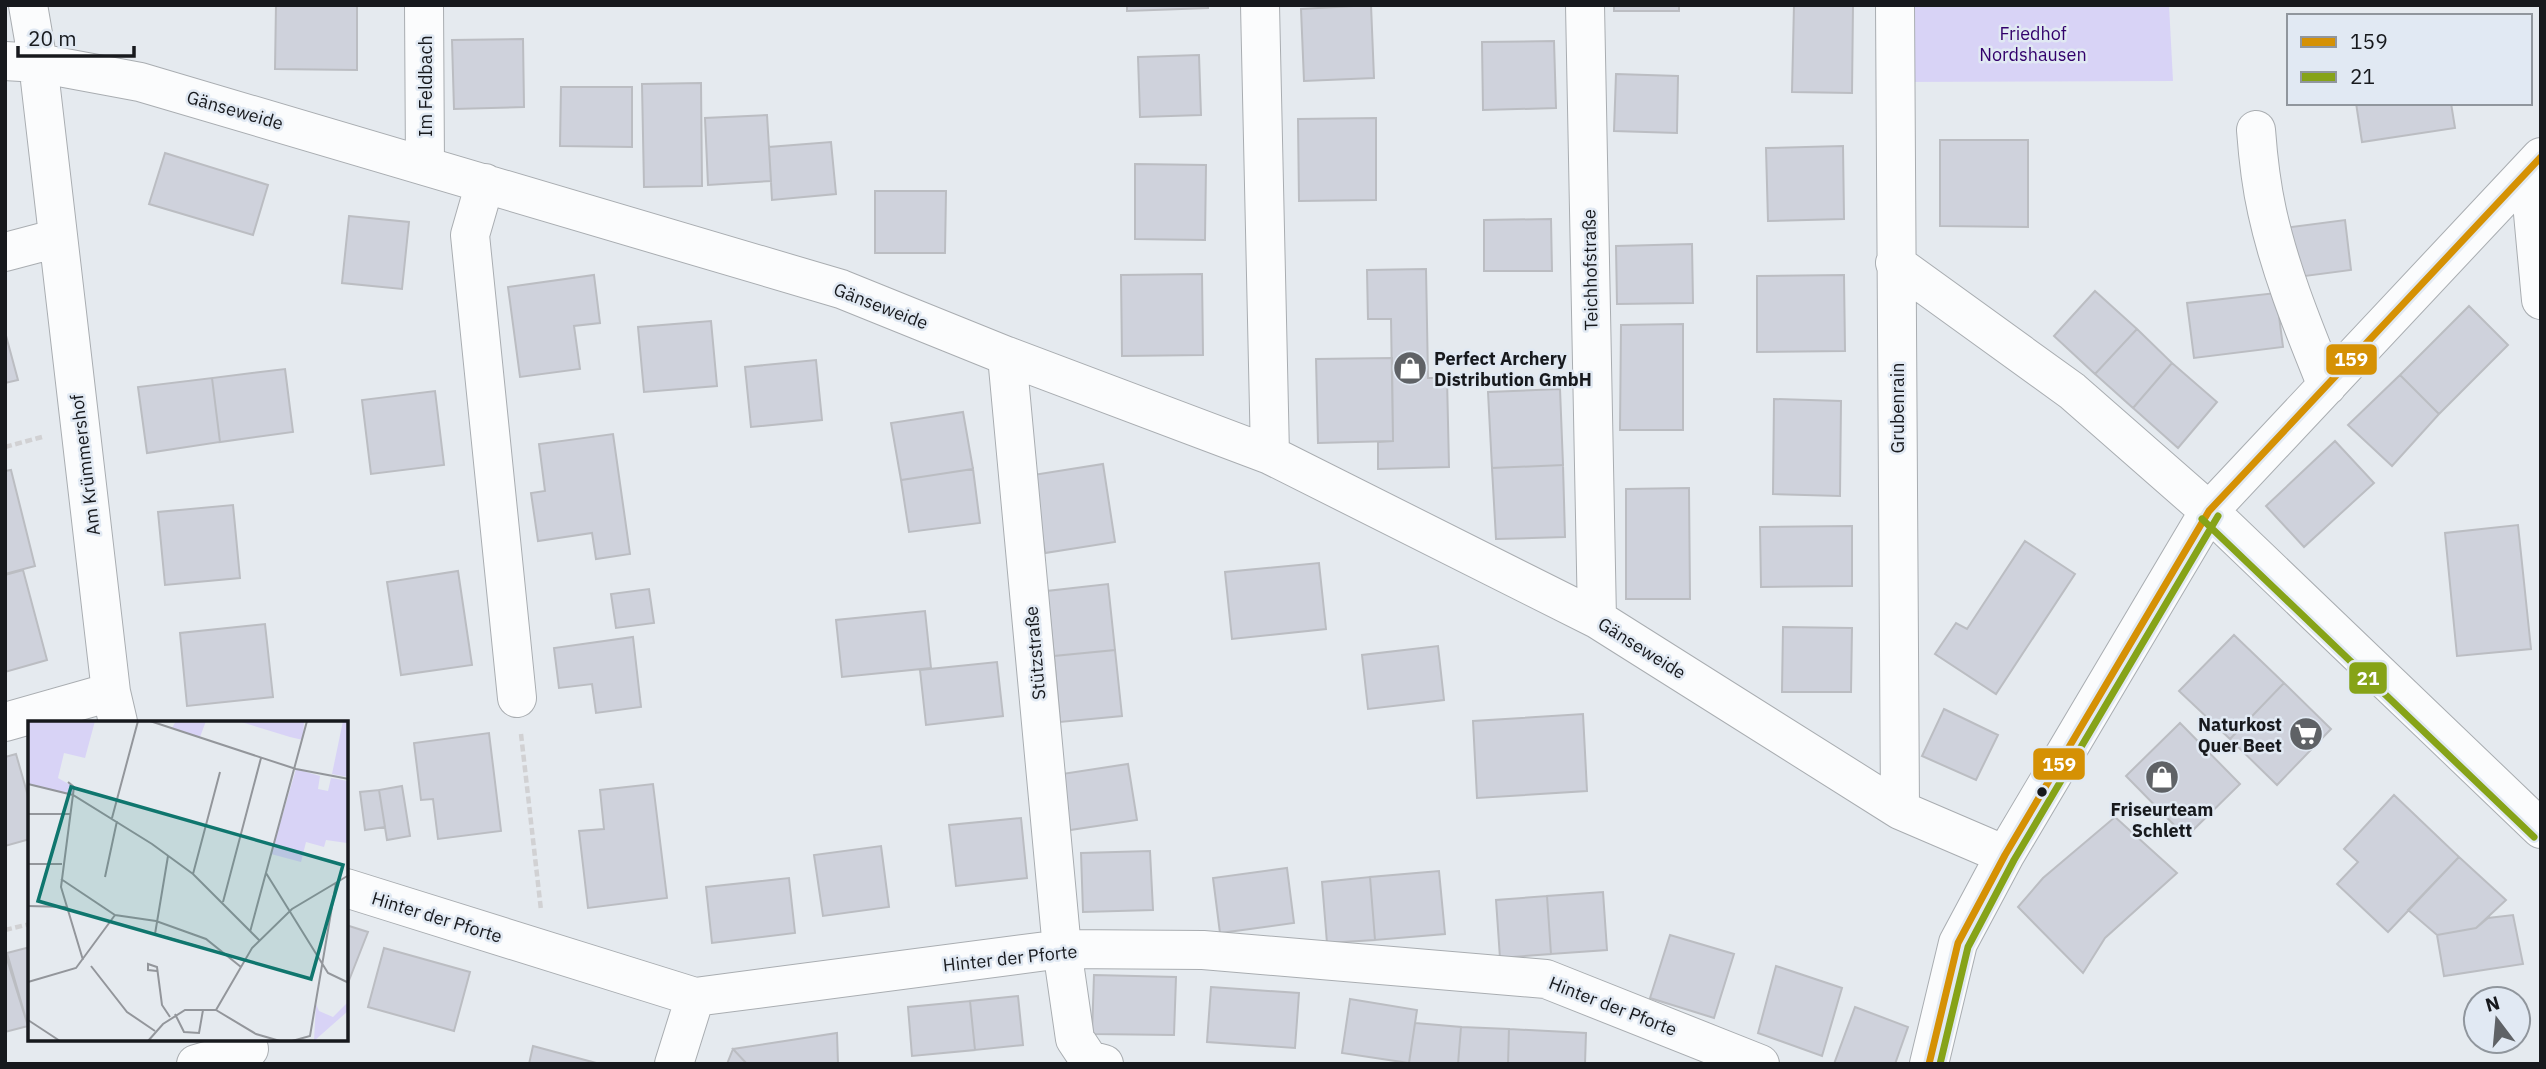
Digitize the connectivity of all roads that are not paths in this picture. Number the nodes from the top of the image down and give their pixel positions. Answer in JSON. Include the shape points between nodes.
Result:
{"nodes":[{"id":1,"x":27,"y":5,"type":"edge"},
{"id":2,"x":424,"y":5,"type":"edge"},
{"id":3,"x":1260,"y":5,"type":"edge"},
{"id":4,"x":1585,"y":5,"type":"edge"},
{"id":5,"x":1895,"y":5,"type":"edge"},
{"id":6,"x":22,"y":62,"type":"edge"},
{"id":7,"x":2256,"y":130,"type":"dead end"},
{"id":8,"x":2535,"y":164,"type":"edge"},
{"id":9,"x":425,"y":166,"type":"junction"},
{"id":10,"x":485,"y":183,"type":"junction"},
{"id":11,"x":58,"y":238,"type":"junction"},
{"id":12,"x":5,"y":253,"type":"edge"},
{"id":13,"x":1895,"y":263,"type":"junction"},
{"id":14,"x":2541,"y":300,"type":"edge"},
{"id":15,"x":1007,"y":356,"type":"junction"},
{"id":16,"x":2327,"y":386,"type":"junction"},
{"id":17,"x":1270,"y":455,"type":"junction"},
{"id":18,"x":2209,"y":511,"type":"junction"},
{"id":19,"x":1597,"y":619,"type":"junction"},
{"id":20,"x":517,"y":698,"type":"road end"},
{"id":21,"x":114,"y":707,"type":"edge"},
{"id":22,"x":5,"y":722,"type":"edge"},
{"id":23,"x":1900,"y":810,"type":"junction"},
{"id":24,"x":2541,"y":829,"type":"edge"},
{"id":25,"x":2005,"y":855,"type":"junction"},
{"id":26,"x":348,"y":889,"type":"edge"},
{"id":27,"x":1062,"y":950,"type":"junction"},
{"id":28,"x":695,"y":997,"type":"junction"},
{"id":29,"x":251,"y":1051,"type":"edge"},
{"id":30,"x":196,"y":1064,"type":"edge"},
{"id":31,"x":674,"y":1064,"type":"edge"},
{"id":32,"x":1104,"y":1064,"type":"edge"},
{"id":33,"x":1760,"y":1064,"type":"edge"},
{"id":34,"x":1929,"y":1064,"type":"edge"}],
"edges":[{"from":1,"to":6,"type":"street"},
{"from":2,"to":9,"type":"street","name":"Im Feldbach"},
{"from":3,"to":17,"type":"street"},
{"from":4,"to":19,"type":"street","name":"Teichhofstraße"},
{"from":5,"to":13,"type":"street","name":"Grubenrain"},
{"from":6,"to":9,"type":"street","name":"Gänseweide","via":[[140,82]]},
{"from":6,"to":11,"type":"street","name":"Am Krümmershof"},
{"from":7,"to":16,"type":"street","via":[[2271,228]]},
{"from":8,"to":14,"type":"street"},
{"from":8,"to":16,"type":"street"},
{"from":9,"to":10,"type":"street","name":"Gänseweide"},
{"from":10,"to":15,"type":"street","name":"Gänseweide","via":[[841,289]]},
{"from":10,"to":20,"type":"street","via":[[470,235]]},
{"from":11,"to":12,"type":"street"},
{"from":11,"to":21,"type":"street","name":"Am Krümmershof"},
{"from":13,"to":18,"type":"street","via":[[2072,391]]},
{"from":13,"to":23,"type":"street","name":"Grubenrain"},
{"from":15,"to":17,"type":"street","name":"Gänseweide"},
{"from":15,"to":27,"type":"street","name":"Stützstraße"},
{"from":16,"to":18,"type":"street"},
{"from":17,"to":19,"type":"street","name":"Gänseweide"},
{"from":18,"to":24,"type":"street"},
{"from":18,"to":25,"type":"street"},
{"from":19,"to":23,"type":"street","name":"Gänseweide"},
{"from":21,"to":22,"type":"street","name":"Am Krümmershof"},
{"from":23,"to":25,"type":"street","name":"Gänseweide"},
{"from":25,"to":34,"type":"street","via":[[1958,943]]},
{"from":26,"to":28,"type":"street","name":"Hinter der Pforte"},
{"from":27,"to":28,"type":"street","name":"Hinter der Pforte"},
{"from":27,"to":32,"type":"street","name":"Stützstraße","via":[[1075,1039],[1089,1060]]},
{"from":27,"to":33,"type":"street","name":"Hinter der Pforte","via":[[1203,950],[1546,979]]},
{"from":28,"to":31,"type":"street"},
{"from":29,"to":30,"type":"street"}]}
